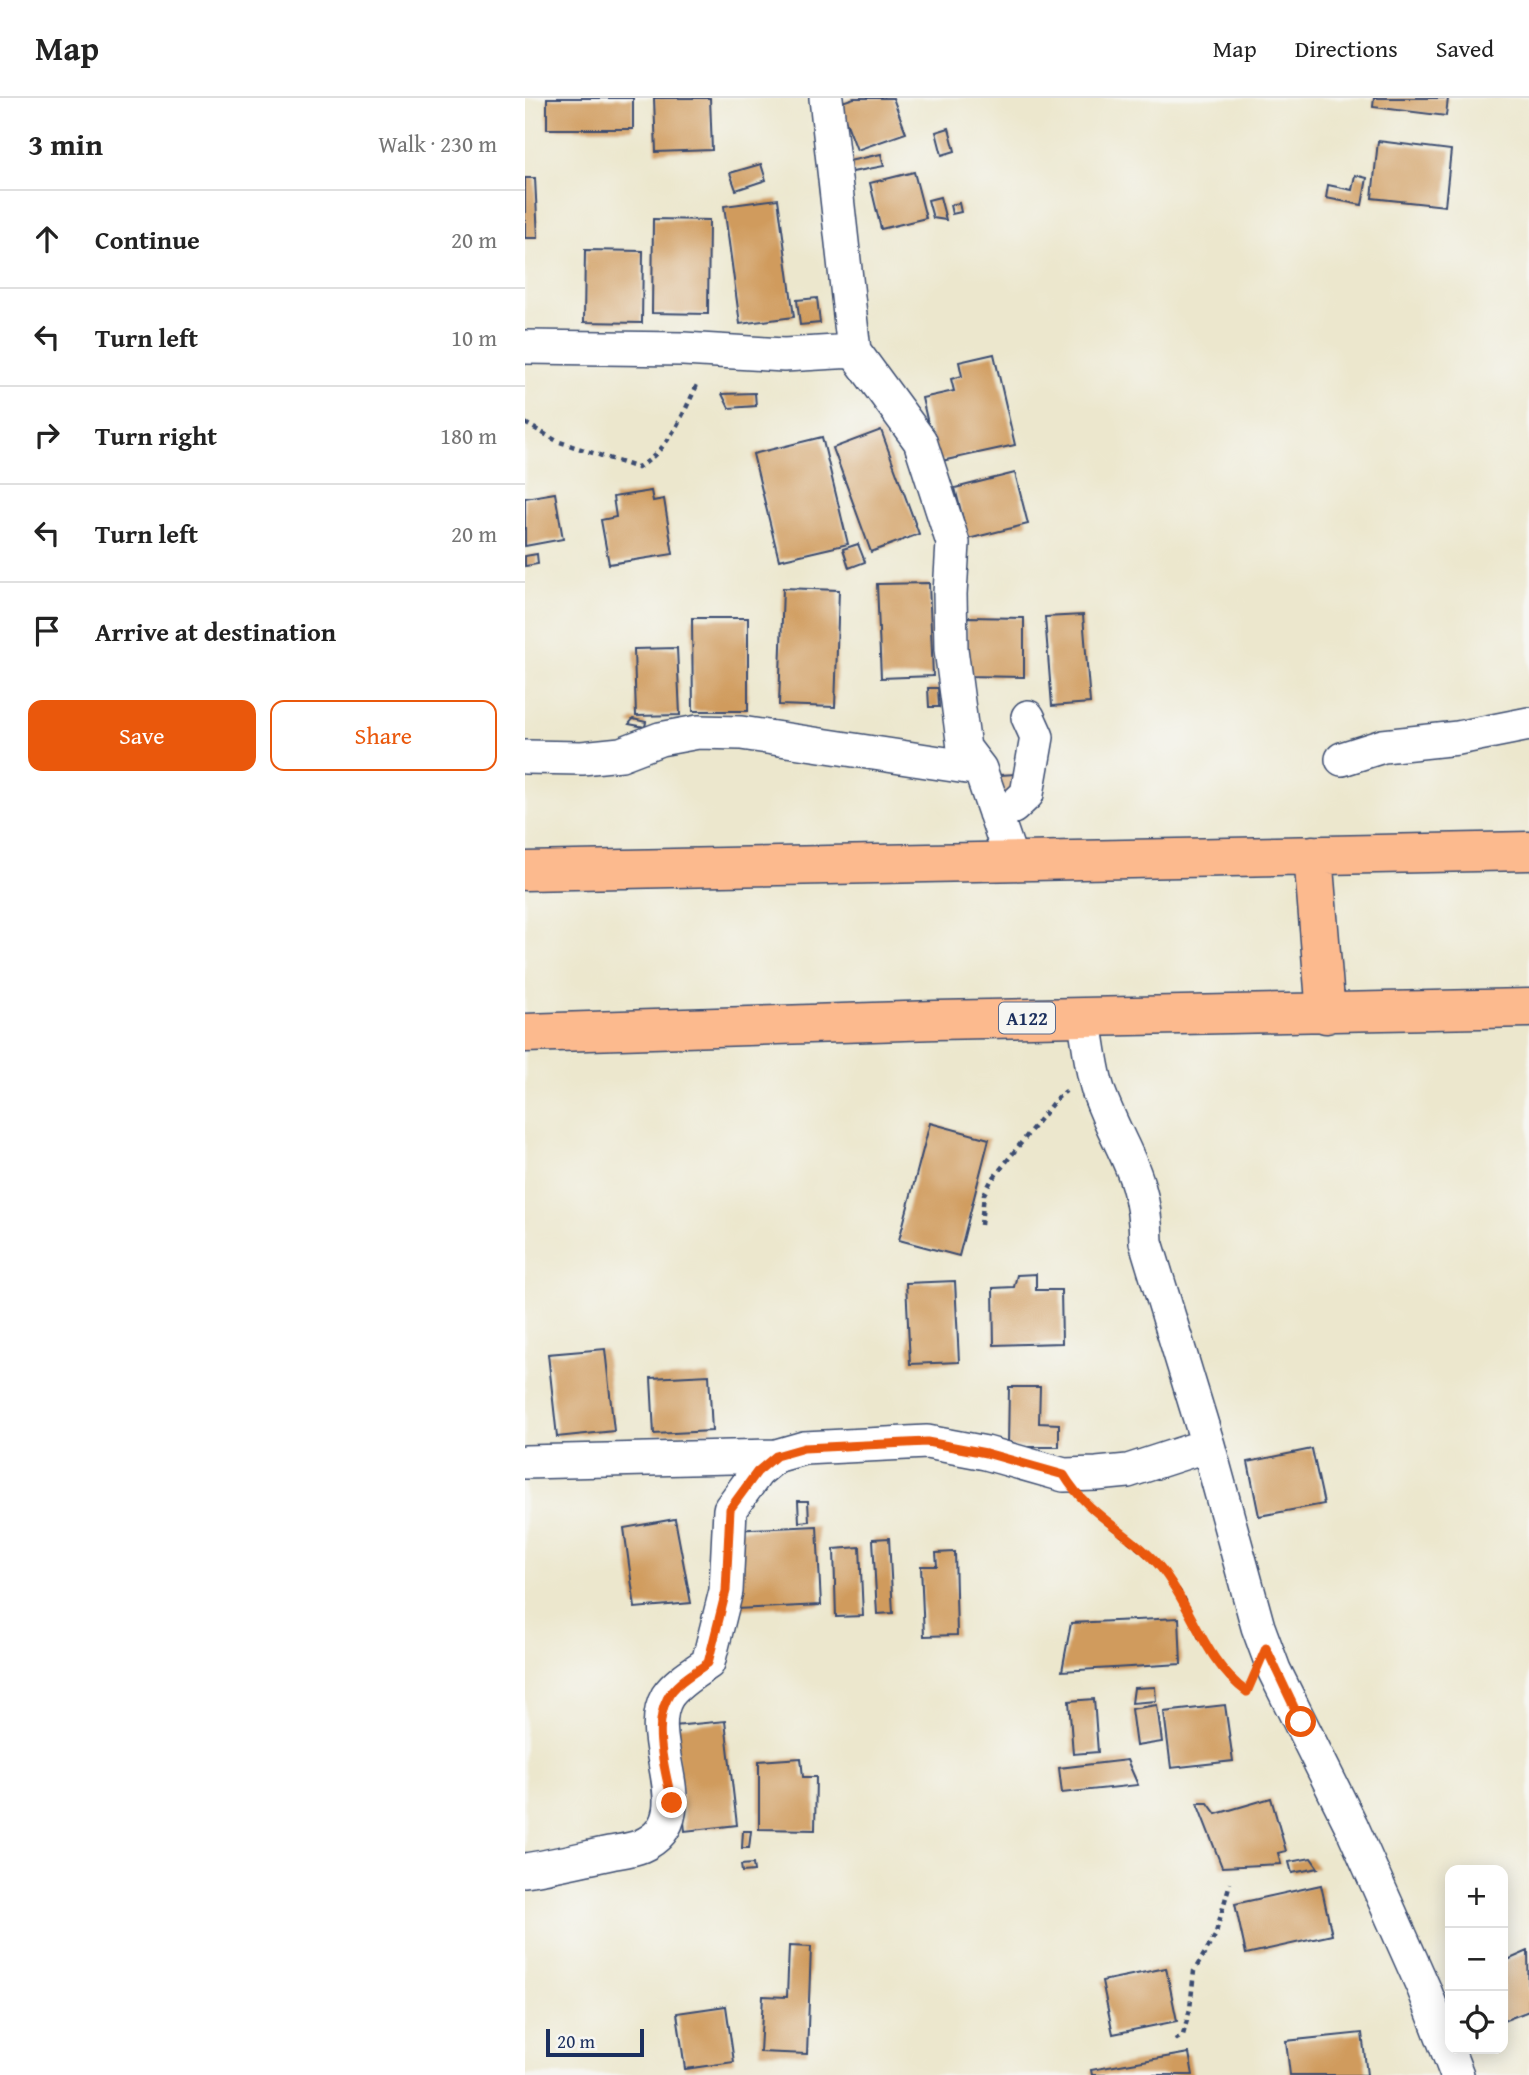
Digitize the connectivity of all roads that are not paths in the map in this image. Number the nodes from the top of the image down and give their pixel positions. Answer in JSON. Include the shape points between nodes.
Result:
{"nodes":[{"id":1,"x":826,"y":98,"type":"edge"},
{"id":2,"x":525,"y":347,"type":"edge"},
{"id":3,"x":854,"y":351,"type":"junction"},
{"id":4,"x":1028,"y":717,"type":"dead end"},
{"id":5,"x":1529,"y":724,"type":"edge"},
{"id":6,"x":525,"y":757,"type":"edge"},
{"id":7,"x":1342,"y":758,"type":"dead end"},
{"id":8,"x":980,"y":769,"type":"junction"},
{"id":9,"x":995,"y":813,"type":"junction"},
{"id":10,"x":1529,"y":850,"type":"edge"},
{"id":11,"x":1313,"y":855,"type":"junction"},
{"id":12,"x":1012,"y":862,"type":"junction"},
{"id":13,"x":525,"y":871,"type":"edge"},
{"id":14,"x":1529,"y":1008,"type":"edge"},
{"id":15,"x":1326,"y":1014,"type":"junction"},
{"id":16,"x":1084,"y":1017,"type":"junction"},
{"id":17,"x":525,"y":1033,"type":"edge"},
{"id":18,"x":1208,"y":1445,"type":"junction"},
{"id":19,"x":776,"y":1456,"type":"junction"},
{"id":20,"x":525,"y":1462,"type":"edge"},
{"id":21,"x":525,"y":1870,"type":"edge"},
{"id":22,"x":1458,"y":2075,"type":"edge"}],
"edges":[{"from":1,"to":3,"type":"street"},
{"from":2,"to":3,"type":"street","via":[[784,355]]},
{"from":3,"to":8,"type":"street","via":[[920,441],[953,542],[951,649],[964,748]]},
{"from":4,"to":9,"type":"street","via":[[1037,737],[1027,794],[1013,807]]},
{"from":5,"to":7,"type":"street","via":[[1383,746]]},
{"from":6,"to":8,"type":"street","via":[[621,754],[660,739],[698,732],[741,733]]},
{"from":8,"to":9,"type":"street"},
{"from":9,"to":12,"type":"street"},
{"from":10,"to":11,"type":"highway"},
{"from":11,"to":12,"type":"highway"},
{"from":11,"to":15,"type":"highway"},
{"from":12,"to":13,"type":"highway"},
{"from":14,"to":15,"type":"highway","number":"A122"},
{"from":15,"to":16,"type":"highway","number":"A122"},
{"from":16,"to":17,"type":"highway","number":"A122"},
{"from":16,"to":18,"type":"street","via":[[1098,1091],[1139,1180],[1146,1242]]},
{"from":18,"to":19,"type":"street","via":[[1128,1471],[1064,1475],[927,1442],[804,1448]]},
{"from":18,"to":22,"type":"street","via":[[1266,1648],[1425,1989]]},
{"from":19,"to":20,"type":"street"},
{"from":19,"to":21,"type":"street","via":[[757,1472],[730,1509],[726,1591],[708,1663],[667,1698],[661,1723],[672,1803],[665,1823],[642,1846]]}]}
